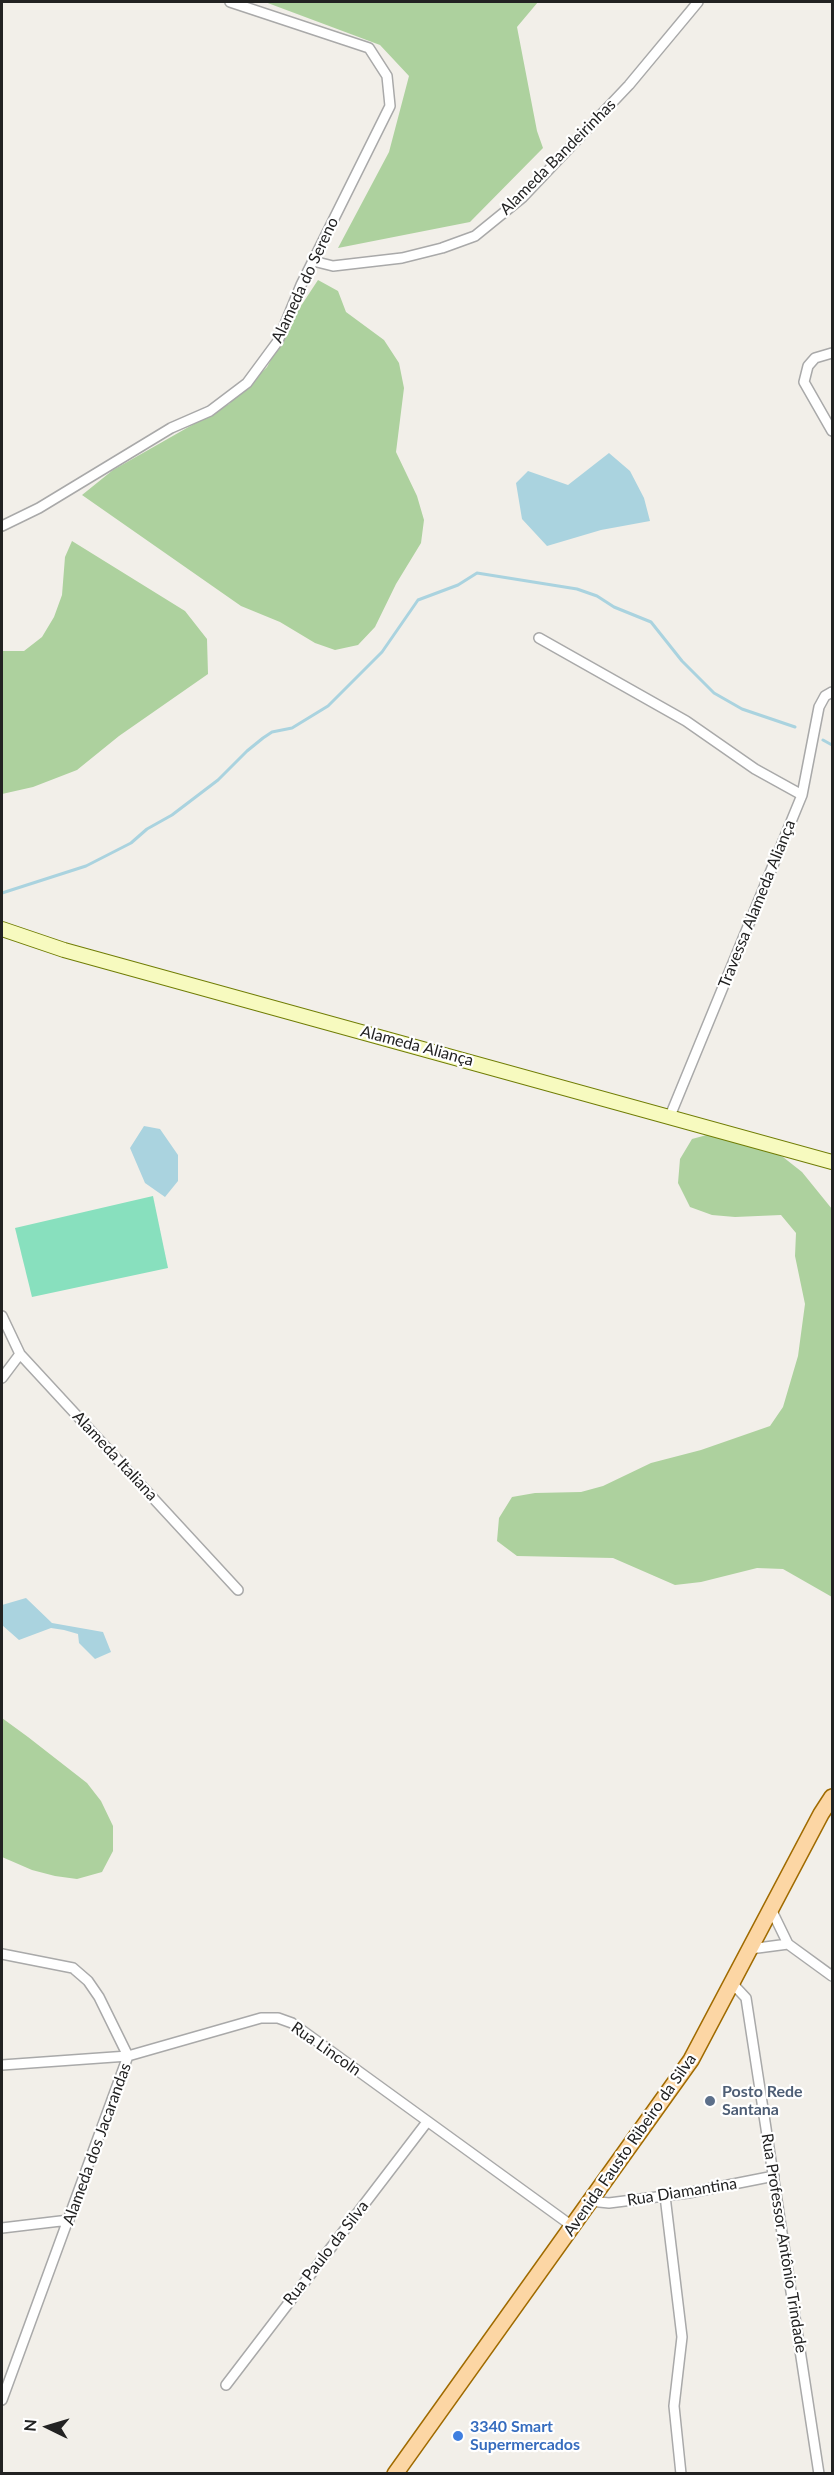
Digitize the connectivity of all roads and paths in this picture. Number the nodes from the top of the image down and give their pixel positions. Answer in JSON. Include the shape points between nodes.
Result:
{"nodes":[{"id":1,"x":230,"y":2,"type":"edge"},
{"id":2,"x":698,"y":2,"type":"edge"},
{"id":3,"x":313,"y":261,"type":"junction"},
{"id":4,"x":832,"y":352,"type":"edge"},
{"id":5,"x":832,"y":430,"type":"edge"},
{"id":6,"x":2,"y":525,"type":"edge"},
{"id":7,"x":539,"y":638,"type":"dead end"},
{"id":8,"x":832,"y":692,"type":"edge"},
{"id":9,"x":802,"y":795,"type":"junction"},
{"id":10,"x":2,"y":929,"type":"edge"},
{"id":11,"x":670,"y":1116,"type":"junction"},
{"id":12,"x":832,"y":1162,"type":"edge"},
{"id":13,"x":2,"y":1316,"type":"edge"},
{"id":14,"x":20,"y":1354,"type":"junction"},
{"id":15,"x":2,"y":1378,"type":"edge"},
{"id":16,"x":238,"y":1590,"type":"dead end"},
{"id":17,"x":832,"y":1797,"type":"edge"},
{"id":18,"x":771,"y":1909,"type":"junction"},
{"id":19,"x":788,"y":1944,"type":"junction"},
{"id":20,"x":750,"y":1949,"type":"junction"},
{"id":21,"x":2,"y":1954,"type":"edge"},
{"id":22,"x":832,"y":1976,"type":"edge"},
{"id":23,"x":732,"y":1983,"type":"junction"},
{"id":24,"x":128,"y":2056,"type":"junction"},
{"id":25,"x":2,"y":2065,"type":"edge"},
{"id":26,"x":427,"y":2122,"type":"junction"},
{"id":27,"x":774,"y":2176,"type":"junction"},
{"id":28,"x":665,"y":2196,"type":"junction"},
{"id":29,"x":590,"y":2201,"type":"junction"},
{"id":30,"x":69,"y":2220,"type":"junction"},
{"id":31,"x":572,"y":2226,"type":"junction"},
{"id":32,"x":2,"y":2228,"type":"edge"},
{"id":33,"x":226,"y":2385,"type":"dead end"},
{"id":34,"x":2,"y":2400,"type":"edge"},
{"id":35,"x":395,"y":2474,"type":"edge"},
{"id":36,"x":681,"y":2474,"type":"edge"},
{"id":37,"x":819,"y":2474,"type":"edge"}],
"edges":[{"from":1,"to":3,"type":"street","name":"Alameda do Sereno","via":[[369,48],[387,76],[390,106]]},
{"from":2,"to":3,"type":"street","name":"Alameda Bandeirinhas","via":[[629,85],[523,197],[475,236],[402,258],[333,266]]},
{"from":3,"to":6,"type":"street","name":"Alameda do Sereno","via":[[278,341],[247,383],[210,411],[171,428],[39,508]]},
{"from":4,"to":5,"type":"street","via":[[815,358],[808,366],[804,382]]},
{"from":7,"to":9,"type":"street","via":[[686,721],[755,769]]},
{"from":8,"to":9,"type":"street","name":"Travessa Alameda Aliança","via":[[819,706]]},
{"from":9,"to":11,"type":"street","name":"Travessa Alameda Aliança"},
{"from":10,"to":11,"type":"street","name":"Alameda Aliança","via":[[64,950]]},
{"from":11,"to":12,"type":"street","name":"Alameda Aliança"},
{"from":13,"to":14,"type":"street","name":"Alameda Italiana"},
{"from":14,"to":15,"type":"street"},
{"from":14,"to":16,"type":"street","name":"Alameda Italiana"},
{"from":17,"to":18,"type":"main road","name":"Avenida Fausto Ribeiro da Silva"},
{"from":18,"to":19,"type":"street"},
{"from":18,"to":20,"type":"main road","name":"Avenida Fausto Ribeiro da Silva"},
{"from":19,"to":20,"type":"street"},
{"from":19,"to":22,"type":"street"},
{"from":20,"to":23,"type":"main road","name":"Avenida Fausto Ribeiro da Silva"},
{"from":21,"to":24,"type":"street","name":"Alameda dos Jacarandas","via":[[74,1968],[99,1997]]},
{"from":23,"to":27,"type":"street","name":"Rua Professor Antônio Trindade","via":[[746,1998]]},
{"from":23,"to":29,"type":"main road","name":"Avenida Fausto Ribeiro da Silva","via":[[691,2060]]},
{"from":24,"to":25,"type":"street","name":"Rua Lincoln"},
{"from":24,"to":26,"type":"street","name":"Rua Lincoln","via":[[261,2018],[278,2018],[292,2023]]},
{"from":24,"to":30,"type":"street","name":"Alameda dos Jacarandas"},
{"from":26,"to":31,"type":"street","name":"Rua Lincoln"},
{"from":26,"to":33,"type":"street","name":"Rua Paulo da Silva"},
{"from":27,"to":28,"type":"street","name":"Rua Diamantina"},
{"from":27,"to":37,"type":"street","name":"Rua Professor Antônio Trindade"},
{"from":28,"to":29,"type":"street","name":"Rua Diamantina","via":[[609,2203]]},
{"from":28,"to":36,"type":"street","via":[[682,2337],[674,2406]]},
{"from":29,"to":31,"type":"main road","name":"Avenida Fausto Ribeiro da Silva"},
{"from":30,"to":32,"type":"street"},
{"from":30,"to":34,"type":"street","name":"Alameda dos Jacarandas"},
{"from":31,"to":35,"type":"main road","name":"Avenida Fausto Ribeiro da Silva"}]}
